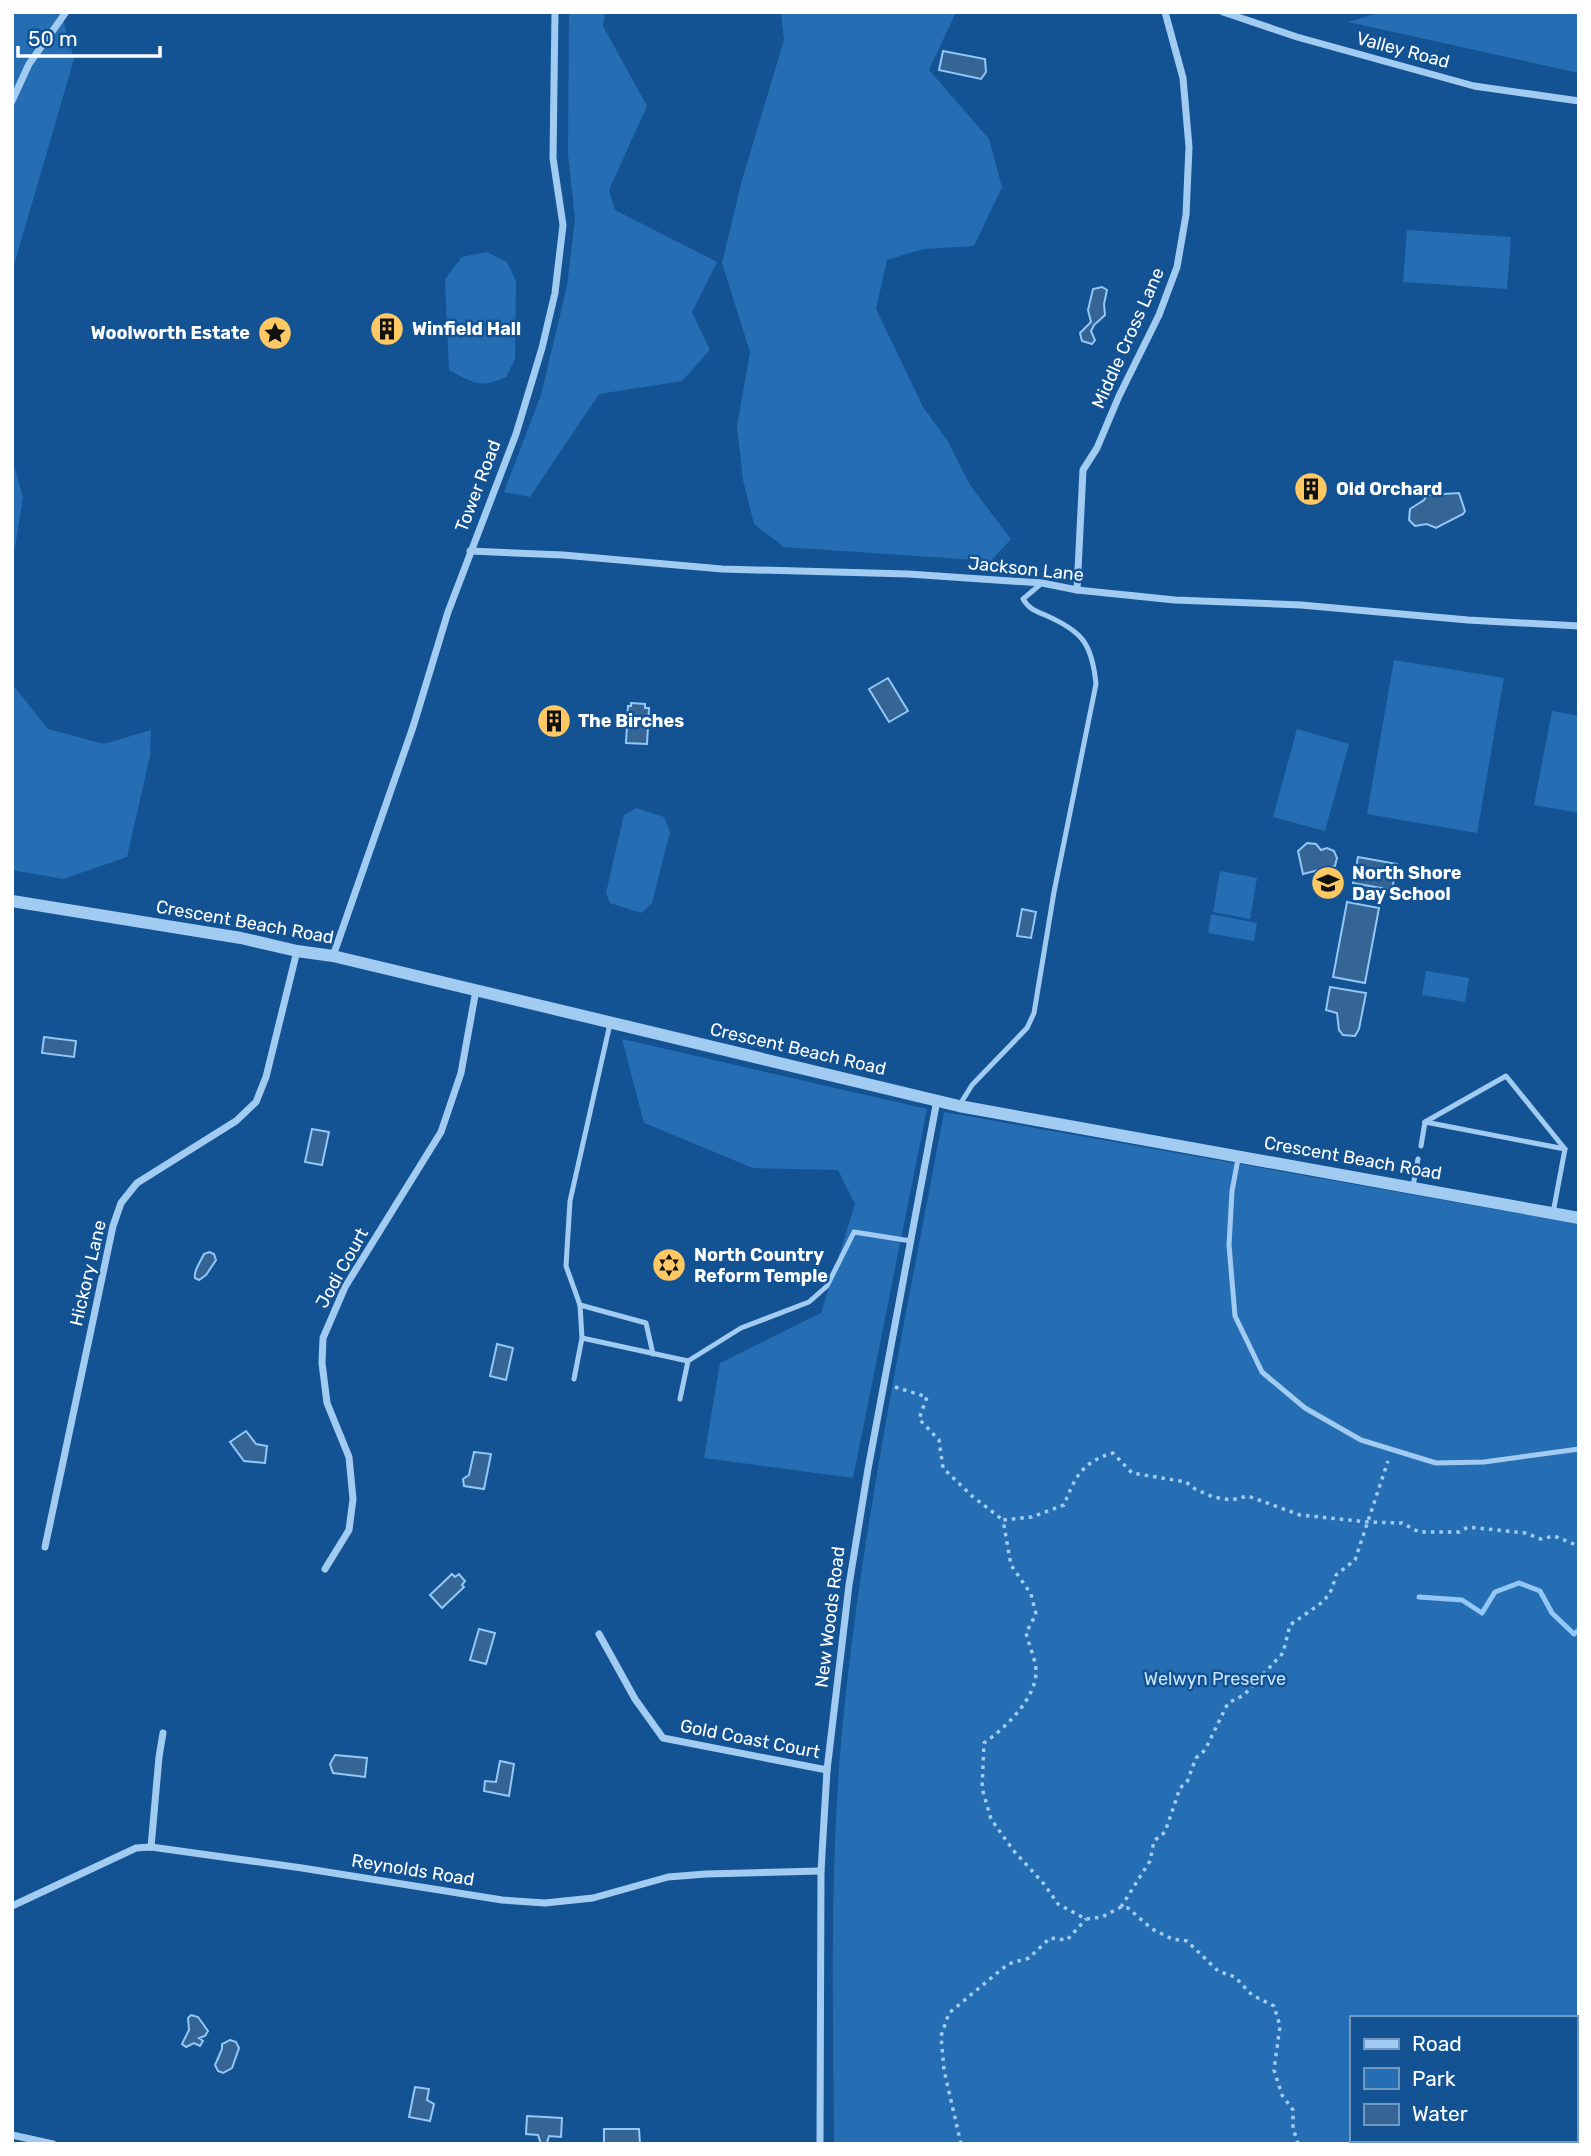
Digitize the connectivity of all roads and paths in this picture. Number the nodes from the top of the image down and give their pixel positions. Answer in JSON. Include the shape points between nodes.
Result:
{"nodes":[{"id":1,"x":66,"y":12,"type":"edge"},
{"id":2,"x":555,"y":12,"type":"edge"},
{"id":3,"x":1165,"y":12,"type":"edge"},
{"id":4,"x":1223,"y":12,"type":"edge"},
{"id":5,"x":12,"y":101,"type":"edge"},
{"id":6,"x":1579,"y":101,"type":"edge"},
{"id":7,"x":470,"y":551,"type":"junction"},
{"id":8,"x":1042,"y":583,"type":"junction"},
{"id":9,"x":1077,"y":590,"type":"junction"},
{"id":10,"x":1579,"y":626,"type":"edge"},
{"id":11,"x":12,"y":901,"type":"edge"},
{"id":12,"x":297,"y":951,"type":"junction"},
{"id":13,"x":333,"y":956,"type":"junction"},
{"id":14,"x":475,"y":990,"type":"junction"},
{"id":15,"x":611,"y":1022,"type":"junction"},
{"id":16,"x":937,"y":1100,"type":"junction"},
{"id":17,"x":959,"y":1106,"type":"junction"},
{"id":18,"x":1425,"y":1122,"type":"junction"},
{"id":19,"x":1421,"y":1146,"type":"dead end"},
{"id":20,"x":1565,"y":1149,"type":"junction"},
{"id":21,"x":1239,"y":1156,"type":"junction"},
{"id":22,"x":1418,"y":1159,"type":"dead end"},
{"id":23,"x":1413,"y":1186,"type":"junction"},
{"id":24,"x":1553,"y":1213,"type":"junction"},
{"id":25,"x":1579,"y":1218,"type":"edge"},
{"id":26,"x":911,"y":1241,"type":"junction"},
{"id":27,"x":580,"y":1305,"type":"junction"},
{"id":28,"x":582,"y":1338,"type":"junction"},
{"id":29,"x":653,"y":1354,"type":"junction"},
{"id":30,"x":688,"y":1361,"type":"junction"},
{"id":31,"x":574,"y":1379,"type":"dead end"},
{"id":32,"x":884,"y":1384,"type":"junction"},
{"id":33,"x":680,"y":1399,"type":"dead end"},
{"id":34,"x":1579,"y":1448,"type":"edge"},
{"id":35,"x":1391,"y":1449,"type":"junction"},
{"id":36,"x":1003,"y":1520,"type":"junction"},
{"id":37,"x":1368,"y":1522,"type":"junction"},
{"id":38,"x":1579,"y":1546,"type":"edge"},
{"id":39,"x":45,"y":1547,"type":"dead end"},
{"id":40,"x":325,"y":1569,"type":"dead end"},
{"id":41,"x":599,"y":1634,"type":"dead end"},
{"id":42,"x":163,"y":1733,"type":"dead end"},
{"id":43,"x":827,"y":1770,"type":"junction"},
{"id":44,"x":151,"y":1847,"type":"junction"},
{"id":45,"x":821,"y":1871,"type":"junction"},
{"id":46,"x":12,"y":1906,"type":"edge"},
{"id":47,"x":1121,"y":1907,"type":"junction"},
{"id":48,"x":1086,"y":1919,"type":"junction"},
{"id":49,"x":12,"y":2135,"type":"edge"},
{"id":50,"x":53,"y":2144,"type":"edge"},
{"id":51,"x":820,"y":2144,"type":"edge"},
{"id":52,"x":961,"y":2144,"type":"edge"},
{"id":53,"x":1298,"y":2144,"type":"edge"}],
"edges":[{"from":1,"to":5,"type":"street","via":[[29,64]]},
{"from":2,"to":7,"type":"street","name":"Tower Road","via":[[553,158],[563,225],[555,293],[516,433]]},
{"from":3,"to":9,"type":"street","name":"Middle Cross Lane","via":[[1183,78],[1189,147],[1186,215],[1177,267],[1159,315],[1083,470]]},
{"from":4,"to":6,"type":"street","name":"Valley Road","via":[[1474,86]]},
{"from":7,"to":8,"type":"street","name":"Jackson Lane","via":[[722,569]]},
{"from":7,"to":13,"type":"street","name":"Tower Road"},
{"from":8,"to":9,"type":"street","name":"Jackson Lane"},
{"from":8,"to":17,"type":"lane","via":[[1023,599],[1028,608],[1069,625],[1084,639],[1094,661],[1096,684],[1034,1013],[1027,1028],[972,1085]]},
{"from":9,"to":10,"type":"street","name":"Jackson Lane"},
{"from":11,"to":12,"type":"street","name":"Crescent Beach Road"},
{"from":12,"to":13,"type":"street","name":"Crescent Beach Road"},
{"from":12,"to":39,"type":"street","name":"Hickory Lane","via":[[256,1102],[236,1121],[137,1183],[121,1203]]},
{"from":13,"to":14,"type":"street","name":"Crescent Beach Road"},
{"from":14,"to":15,"type":"street","name":"Crescent Beach Road"},
{"from":14,"to":40,"type":"street","name":"Jodi Court","via":[[461,1073],[441,1132],[345,1287],[323,1338],[327,1403],[349,1457],[353,1499],[349,1530]]},
{"from":15,"to":16,"type":"street","name":"Crescent Beach Road"},
{"from":15,"to":27,"type":"lane","via":[[570,1201],[566,1266]]},
{"from":16,"to":17,"type":"street","name":"Crescent Beach Road"},
{"from":16,"to":26,"type":"street","name":"New Woods Road"},
{"from":17,"to":21,"type":"street","name":"Crescent Beach Road"},
{"from":18,"to":19,"type":"lane"},
{"from":18,"to":20,"type":"lane"},
{"from":18,"to":20,"type":"lane","via":[[1506,1076]]},
{"from":20,"to":24,"type":"lane"},
{"from":21,"to":23,"type":"street","name":"Crescent Beach Road"},
{"from":21,"to":35,"type":"lane","via":[[1229,1245],[1235,1316],[1262,1372],[1305,1408],[1361,1440]]},
{"from":22,"to":23,"type":"lane"},
{"from":23,"to":24,"type":"street","name":"Crescent Beach Road"},
{"from":24,"to":25,"type":"street","name":"Crescent Beach Road"},
{"from":26,"to":30,"type":"lane","via":[[854,1232],[827,1286],[809,1302],[741,1328]]},
{"from":26,"to":32,"type":"street","name":"New Woods Road"},
{"from":27,"to":28,"type":"lane"},
{"from":27,"to":29,"type":"lane","via":[[646,1323]]},
{"from":28,"to":29,"type":"lane"},
{"from":28,"to":31,"type":"lane"},
{"from":29,"to":30,"type":"lane"},
{"from":30,"to":33,"type":"lane"},
{"from":32,"to":36,"type":"path","via":[[927,1396],[919,1419],[939,1440],[943,1468]]},
{"from":32,"to":43,"type":"street","name":"New Woods Road","via":[[849,1586]]},
{"from":34,"to":35,"type":"lane","via":[[1484,1462],[1436,1463]]},
{"from":35,"to":37,"type":"path"},
{"from":36,"to":37,"type":"path","via":[[1032,1517],[1064,1505],[1076,1477],[1095,1458],[1113,1453],[1132,1472],[1186,1482],[1213,1497],[1231,1500],[1248,1496],[1300,1515]]},
{"from":36,"to":48,"type":"path","via":[[1011,1565],[1031,1594],[1036,1614],[1026,1633],[1036,1673],[1027,1700],[1004,1730],[984,1743],[982,1788],[991,1819],[1013,1850],[1058,1904]]},
{"from":37,"to":38,"type":"path","via":[[1402,1523],[1419,1532],[1459,1532],[1468,1527],[1541,1539],[1555,1536]]},
{"from":37,"to":47,"type":"path","via":[[1355,1560],[1336,1575],[1324,1601],[1290,1625],[1283,1653],[1244,1695],[1228,1703],[1180,1788],[1165,1832],[1154,1841],[1150,1861]]},
{"from":41,"to":43,"type":"street","name":"Gold Coast Court","via":[[663,1738]]},
{"from":42,"to":44,"type":"street"},
{"from":43,"to":45,"type":"street","name":"New Woods Road"},
{"from":44,"to":45,"type":"street","name":"Reynolds Road","via":[[545,1903],[593,1898],[668,1877]]},
{"from":44,"to":46,"type":"street","name":"Reynolds Road","via":[[136,1848]]},
{"from":45,"to":51,"type":"street","name":"New Woods Road"},
{"from":47,"to":48,"type":"path"},
{"from":47,"to":53,"type":"path","via":[[1152,1929],[1188,1941],[1218,1971],[1274,2006],[1280,2026],[1273,2070],[1293,2110]]},
{"from":48,"to":52,"type":"path","via":[[1067,1940],[1050,1938],[1029,1958],[1008,1964],[949,2013],[941,2036],[944,2070]]},
{"from":49,"to":50,"type":"street"}]}
